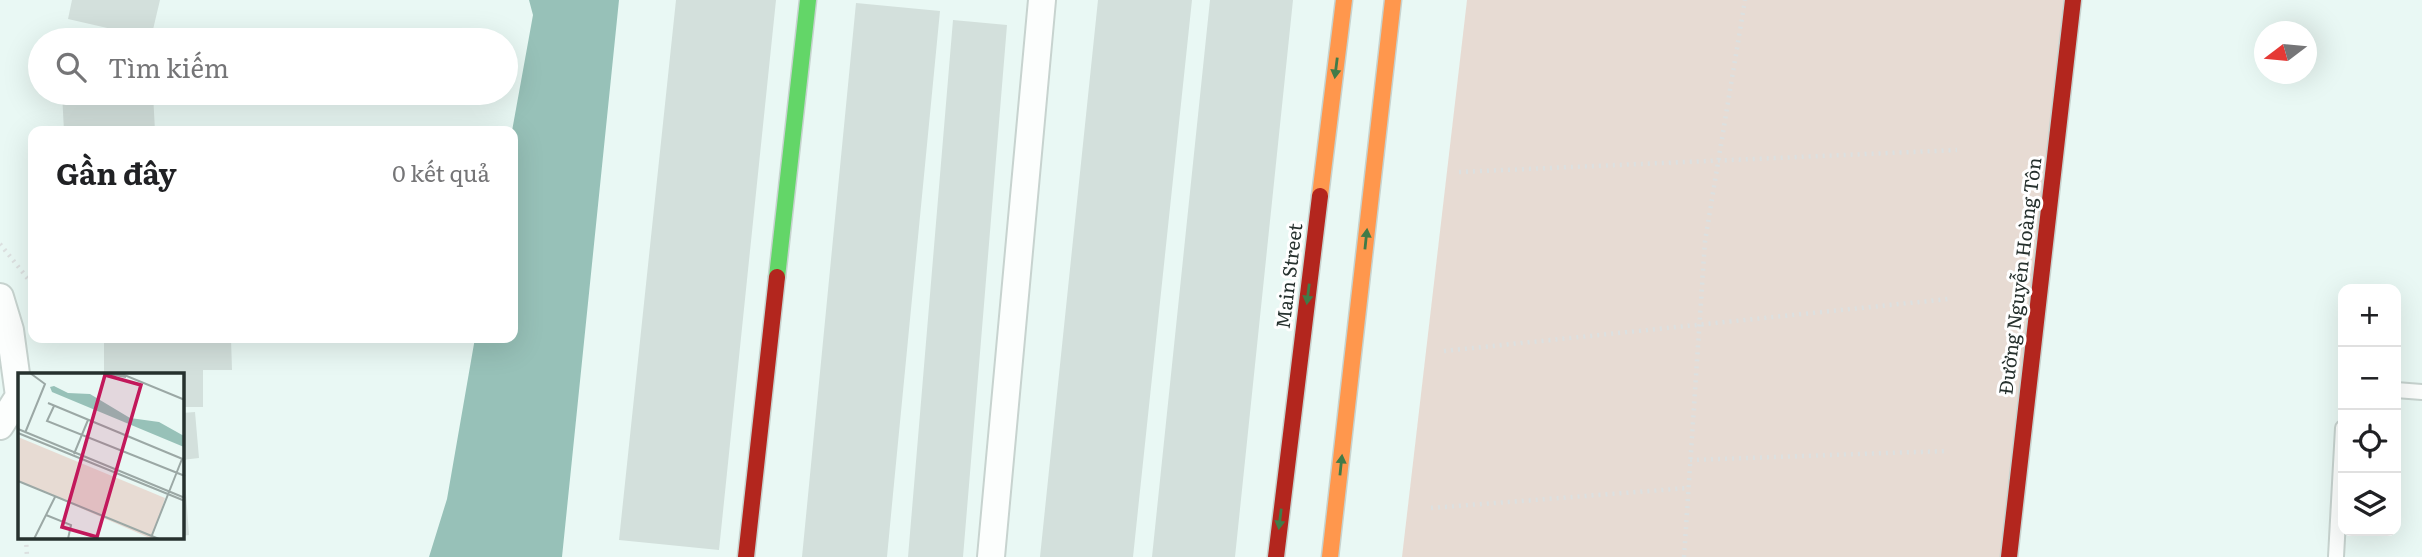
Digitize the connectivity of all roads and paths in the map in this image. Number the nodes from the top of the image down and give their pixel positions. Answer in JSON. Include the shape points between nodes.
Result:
{"nodes":[{"id":1,"x":808,"y":0,"type":"edge"},
{"id":2,"x":1042,"y":0,"type":"edge"},
{"id":3,"x":1344,"y":0,"type":"edge"},
{"id":4,"x":1393,"y":0,"type":"edge"},
{"id":5,"x":1745,"y":0,"type":"edge"},
{"id":6,"x":2073,"y":0,"type":"edge"},
{"id":7,"x":1957,"y":150,"type":"dead end"},
{"id":8,"x":1718,"y":161,"type":"junction"},
{"id":9,"x":1459,"y":172,"type":"dead end"},
{"id":10,"x":0,"y":244,"type":"edge"},
{"id":11,"x":28,"y":279,"type":"edge"},
{"id":12,"x":0,"y":297,"type":"edge"},
{"id":13,"x":1948,"y":299,"type":"dead end"},
{"id":14,"x":1699,"y":324,"type":"junction"},
{"id":15,"x":1444,"y":351,"type":"dead end"},
{"id":16,"x":18,"y":389,"type":"edge"},
{"id":17,"x":2401,"y":391,"type":"edge"},
{"id":18,"x":2422,"y":393,"type":"edge"},
{"id":19,"x":18,"y":398,"type":"edge"},
{"id":20,"x":0,"y":426,"type":"edge"},
{"id":21,"x":1946,"y":451,"type":"dead end"},
{"id":22,"x":1690,"y":460,"type":"junction"},
{"id":23,"x":2341,"y":473,"type":"edge"},
{"id":24,"x":1689,"y":488,"type":"junction"},
{"id":25,"x":1431,"y":508,"type":"dead end"},
{"id":26,"x":746,"y":557,"type":"edge"},
{"id":27,"x":991,"y":557,"type":"edge"},
{"id":28,"x":1276,"y":557,"type":"edge"},
{"id":29,"x":1330,"y":557,"type":"edge"},
{"id":30,"x":1684,"y":557,"type":"edge"},
{"id":31,"x":2009,"y":557,"type":"edge"},
{"id":32,"x":2336,"y":557,"type":"edge"}],
"edges":[{"from":1,"to":26,"type":"street"},
{"from":2,"to":27,"type":"street"},
{"from":3,"to":28,"type":"street","name":"Main Street","one_way":true},
{"from":29,"to":4,"type":"street","one_way":true},
{"from":5,"to":8,"type":"path"},
{"from":6,"to":31,"type":"street","name":"Đường Nguyễn Hoàng Tôn"},
{"from":7,"to":8,"type":"path"},
{"from":8,"to":9,"type":"path"},
{"from":8,"to":14,"type":"path","via":[[1705,241]]},
{"from":10,"to":11,"type":"path"},
{"from":12,"to":16,"type":"street"},
{"from":13,"to":14,"type":"path"},
{"from":14,"to":15,"type":"path"},
{"from":14,"to":22,"type":"path"},
{"from":17,"to":18,"type":"lane"},
{"from":19,"to":20,"type":"street"},
{"from":21,"to":22,"type":"path"},
{"from":22,"to":24,"type":"path"},
{"from":23,"to":32,"type":"lane"},
{"from":24,"to":25,"type":"path"},
{"from":24,"to":30,"type":"path"}]}
